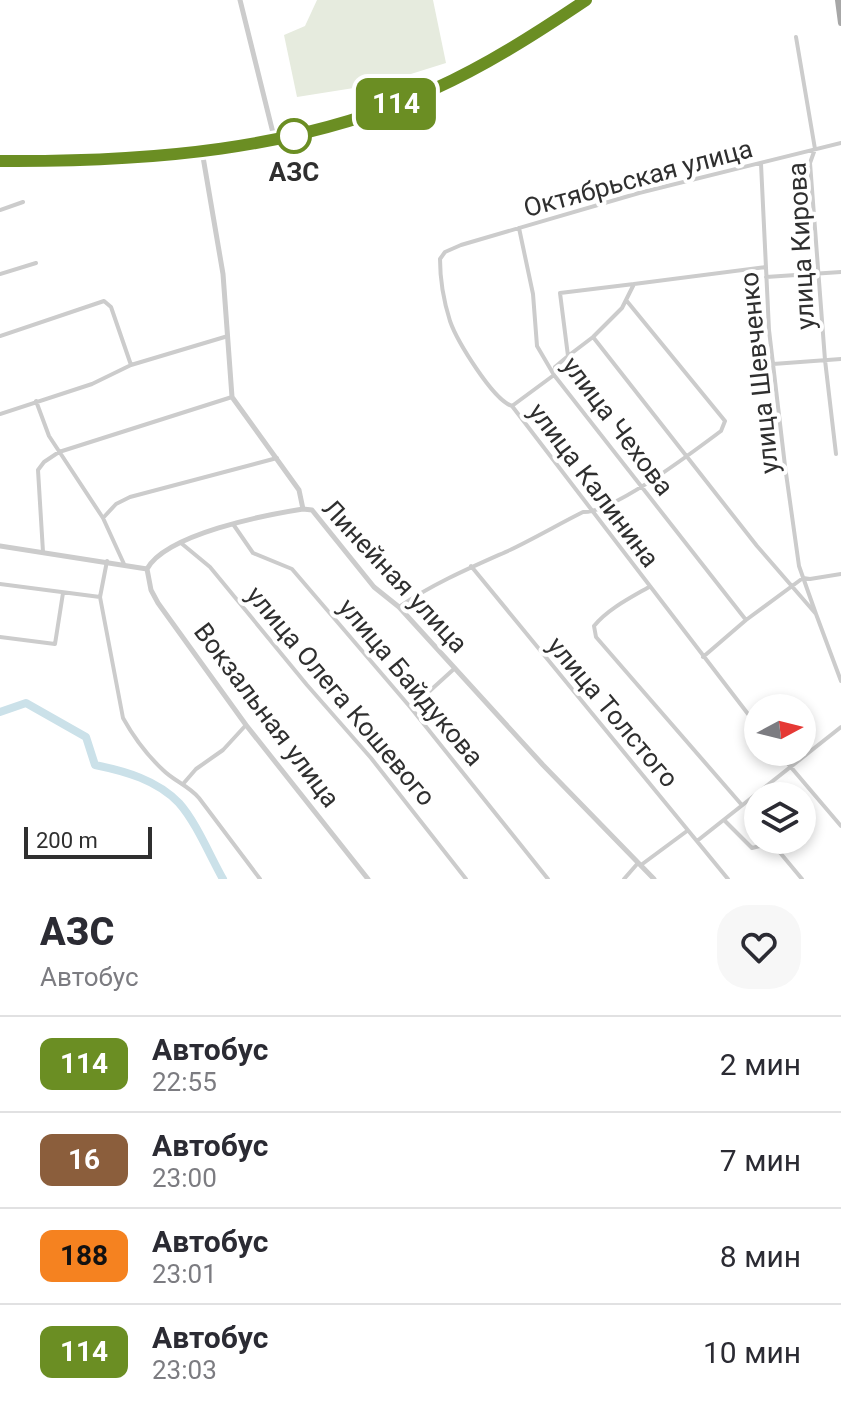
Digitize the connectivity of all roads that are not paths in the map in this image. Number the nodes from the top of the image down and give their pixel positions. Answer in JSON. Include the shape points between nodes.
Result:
{"nodes":[{"id":1,"x":240,"y":0,"type":"edge"},
{"id":2,"x":586,"y":0,"type":"edge"},
{"id":3,"x":838,"y":0,"type":"edge"},
{"id":4,"x":841,"y":23,"type":"edge"},
{"id":5,"x":796,"y":37,"type":"dead end"},
{"id":6,"x":275,"y":141,"type":"junction"},
{"id":7,"x":841,"y":143,"type":"edge"},
{"id":8,"x":815,"y":149,"type":"junction"},
{"id":9,"x":202,"y":151,"type":"junction"},
{"id":10,"x":0,"y":161,"type":"edge"},
{"id":11,"x":761,"y":164,"type":"junction"},
{"id":12,"x":23,"y":202,"type":"dead end"},
{"id":13,"x":0,"y":210,"type":"edge"},
{"id":14,"x":519,"y":228,"type":"junction"},
{"id":15,"x":445,"y":252,"type":"joint"},
{"id":16,"x":36,"y":263,"type":"dead end"},
{"id":17,"x":766,"y":267,"type":"junction"},
{"id":18,"x":841,"y":272,"type":"edge"},
{"id":19,"x":820,"y":273,"type":"junction"},
{"id":20,"x":0,"y":274,"type":"edge"},
{"id":21,"x":766,"y":277,"type":"junction"},
{"id":22,"x":634,"y":284,"type":"junction"},
{"id":23,"x":626,"y":300,"type":"junction"},
{"id":24,"x":0,"y":336,"type":"edge"},
{"id":25,"x":228,"y":336,"type":"junction"},
{"id":26,"x":593,"y":337,"type":"junction"},
{"id":27,"x":568,"y":356,"type":"junction"},
{"id":28,"x":841,"y":359,"type":"edge"},
{"id":29,"x":825,"y":360,"type":"junction"},
{"id":30,"x":773,"y":364,"type":"junction"},
{"id":31,"x":131,"y":365,"type":"junction"},
{"id":32,"x":554,"y":375,"type":"junction"},
{"id":33,"x":232,"y":397,"type":"junction"},
{"id":34,"x":36,"y":401,"type":"junction"},
{"id":35,"x":512,"y":406,"type":"junction"},
{"id":36,"x":0,"y":414,"type":"edge"},
{"id":37,"x":59,"y":452,"type":"junction"},
{"id":38,"x":836,"y":454,"type":"dead end"},
{"id":39,"x":687,"y":456,"type":"junction"},
{"id":40,"x":277,"y":458,"type":"junction"},
{"id":41,"x":641,"y":487,"type":"junction"},
{"id":42,"x":303,"y":509,"type":"junction"},
{"id":43,"x":593,"y":513,"type":"junction"},
{"id":44,"x":103,"y":518,"type":"junction"},
{"id":45,"x":233,"y":524,"type":"junction"},
{"id":46,"x":180,"y":542,"type":"junction"},
{"id":47,"x":0,"y":546,"type":"edge"},
{"id":48,"x":43,"y":552,"type":"junction"},
{"id":49,"x":107,"y":561,"type":"junction"},
{"id":50,"x":124,"y":564,"type":"junction"},
{"id":51,"x":471,"y":566,"type":"junction"},
{"id":52,"x":147,"y":569,"type":"junction"},
{"id":53,"x":841,"y":574,"type":"edge"},
{"id":54,"x":803,"y":578,"type":"junction"},
{"id":55,"x":0,"y":584,"type":"edge"},
{"id":56,"x":790,"y":586,"type":"junction"},
{"id":57,"x":649,"y":587,"type":"junction"},
{"id":58,"x":63,"y":593,"type":"junction"},
{"id":59,"x":100,"y":597,"type":"junction"},
{"id":60,"x":399,"y":607,"type":"junction"},
{"id":61,"x":816,"y":614,"type":"junction"},
{"id":62,"x":746,"y":620,"type":"junction"},
{"id":63,"x":0,"y":637,"type":"edge"},
{"id":64,"x":703,"y":657,"type":"junction"},
{"id":65,"x":455,"y":668,"type":"junction"},
{"id":66,"x":841,"y":681,"type":"edge"},
{"id":67,"x":411,"y":708,"type":"junction"},
{"id":68,"x":744,"y":709,"type":"edge"},
{"id":69,"x":246,"y":725,"type":"junction"},
{"id":70,"x":841,"y":727,"type":"edge"},
{"id":71,"x":816,"y":746,"type":"edge"},
{"id":72,"x":790,"y":766,"type":"edge"},
{"id":73,"x":792,"y":766,"type":"edge"},
{"id":74,"x":183,"y":784,"type":"junction"},
{"id":75,"x":741,"y":804,"type":"junction"},
{"id":76,"x":725,"y":821,"type":"junction"},
{"id":77,"x":841,"y":826,"type":"edge"},
{"id":78,"x":688,"y":831,"type":"junction"},
{"id":79,"x":697,"y":841,"type":"junction"},
{"id":80,"x":640,"y":864,"type":"junction"},
{"id":81,"x":260,"y":879,"type":"edge"},
{"id":82,"x":368,"y":879,"type":"edge"},
{"id":83,"x":466,"y":879,"type":"edge"},
{"id":84,"x":548,"y":879,"type":"edge"},
{"id":85,"x":624,"y":879,"type":"edge"},
{"id":86,"x":654,"y":879,"type":"edge"},
{"id":87,"x":728,"y":879,"type":"edge"},
{"id":88,"x":802,"y":879,"type":"edge"}],
"edges":[{"from":1,"to":6,"type":"street"},
{"from":2,"to":6,"type":"highway","via":[[538,33],[435,89]]},
{"from":3,"to":4,"type":"main road"},
{"from":5,"to":8,"type":"street","name":"улица Кирова"},
{"from":6,"to":9,"type":"highway"},
{"from":7,"to":8,"type":"street","name":"Октябрьская улица"},
{"from":8,"to":11,"type":"street","name":"Октябрьская улица"},
{"from":8,"to":19,"type":"street","name":"улица Кирова","via":[[810,163]]},
{"from":9,"to":10,"type":"highway"},
{"from":9,"to":25,"type":"street"},
{"from":11,"to":14,"type":"street","name":"Октябрьская улица"},
{"from":11,"to":17,"type":"street","name":"улица Шевченко"},
{"from":12,"to":13,"type":"street"},
{"from":14,"to":15,"type":"street","name":"Октябрьская улица"},
{"from":14,"to":32,"type":"street","name":"улица Чехова","via":[[537,346]]},
{"from":15,"to":35,"type":"street","name":"улица Калинина","via":[[440,269],[451,324],[504,404]]},
{"from":16,"to":20,"type":"street"},
{"from":17,"to":21,"type":"street","name":"улица Шевченко"},
{"from":17,"to":22,"type":"street"},
{"from":18,"to":19,"type":"street"},
{"from":19,"to":21,"type":"street"},
{"from":19,"to":29,"type":"street","name":"улица Кирова"},
{"from":21,"to":30,"type":"street","name":"улица Шевченко"},
{"from":22,"to":23,"type":"street"},
{"from":22,"to":27,"type":"street","via":[[560,293]]},
{"from":23,"to":26,"type":"street"},
{"from":23,"to":39,"type":"street","via":[[725,421],[721,431]]},
{"from":24,"to":31,"type":"street","via":[[104,301],[111,307]]},
{"from":25,"to":31,"type":"street"},
{"from":25,"to":33,"type":"street"},
{"from":26,"to":27,"type":"street"},
{"from":26,"to":39,"type":"street"},
{"from":27,"to":32,"type":"street"},
{"from":28,"to":29,"type":"street"},
{"from":29,"to":30,"type":"street"},
{"from":29,"to":38,"type":"street","name":"улица Кирова"},
{"from":30,"to":54,"type":"street","name":"улица Шевченко"},
{"from":31,"to":34,"type":"street"},
{"from":32,"to":35,"type":"street"},
{"from":32,"to":41,"type":"street","name":"улица Чехова"},
{"from":33,"to":37,"type":"street"},
{"from":33,"to":40,"type":"street","name":"Линейная улица"},
{"from":34,"to":36,"type":"street"},
{"from":34,"to":37,"type":"street"},
{"from":35,"to":43,"type":"street","name":"улица Калинина"},
{"from":37,"to":44,"type":"street"},
{"from":37,"to":48,"type":"street","via":[[38,470]]},
{"from":39,"to":41,"type":"street"},
{"from":39,"to":56,"type":"street"},
{"from":40,"to":42,"type":"street","name":"Линейная улица","via":[[299,490]]},
{"from":40,"to":44,"type":"street","via":[[130,497]]},
{"from":41,"to":43,"type":"street"},
{"from":41,"to":62,"type":"street","name":"улица Чехова"},
{"from":42,"to":45,"type":"street"},
{"from":42,"to":60,"type":"street","name":"Линейная улица","via":[[312,510],[374,587]]},
{"from":43,"to":51,"type":"street","via":[[583,512]]},
{"from":43,"to":57,"type":"street","name":"улица Калинина"},
{"from":44,"to":50,"type":"street"},
{"from":45,"to":46,"type":"street"},
{"from":45,"to":67,"type":"street","name":"улица Байдукова","via":[[253,553],[292,569]]},
{"from":46,"to":52,"type":"street"},
{"from":46,"to":83,"type":"street","name":"улица Олега Кошевого","via":[[210,567]]},
{"from":47,"to":48,"type":"street"},
{"from":48,"to":49,"type":"street"},
{"from":49,"to":50,"type":"street"},
{"from":49,"to":59,"type":"street"},
{"from":50,"to":52,"type":"street"},
{"from":51,"to":60,"type":"street"},
{"from":51,"to":78,"type":"street","name":"улица Толстого"},
{"from":52,"to":69,"type":"street","name":"Вокзальная улица","via":[[158,603]]},
{"from":53,"to":54,"type":"street"},
{"from":54,"to":56,"type":"street"},
{"from":54,"to":61,"type":"street","name":"улица Шевченко"},
{"from":55,"to":58,"type":"street"},
{"from":56,"to":61,"type":"street"},
{"from":56,"to":62,"type":"street"},
{"from":57,"to":64,"type":"street","name":"улица Калинина"},
{"from":57,"to":75,"type":"street","via":[[599,620],[596,637]]},
{"from":58,"to":59,"type":"street"},
{"from":58,"to":63,"type":"street","via":[[55,644]]},
{"from":59,"to":74,"type":"street","via":[[123,718],[163,770]]},
{"from":60,"to":65,"type":"street","name":"Линейная улица"},
{"from":61,"to":66,"type":"street","name":"улица Шевченко"},
{"from":62,"to":64,"type":"street"},
{"from":64,"to":68,"type":"street","name":"улица Калинина"},
{"from":65,"to":67,"type":"street"},
{"from":65,"to":80,"type":"street","name":"Линейная улица"},
{"from":67,"to":84,"type":"street","name":"улица Байдукова"},
{"from":69,"to":74,"type":"street"},
{"from":69,"to":82,"type":"street","name":"Вокзальная улица"},
{"from":70,"to":71,"type":"street"},
{"from":72,"to":75,"type":"street"},
{"from":73,"to":77,"type":"street"},
{"from":74,"to":81,"type":"street"},
{"from":75,"to":76,"type":"street"},
{"from":76,"to":79,"type":"street"},
{"from":76,"to":88,"type":"street","via":[[752,848],[772,843]]},
{"from":78,"to":79,"type":"street","name":"улица Толстого"},
{"from":78,"to":80,"type":"street"},
{"from":79,"to":87,"type":"street","name":"улица Толстого"},
{"from":80,"to":85,"type":"street"},
{"from":80,"to":86,"type":"street","name":"Линейная улица"}]}
